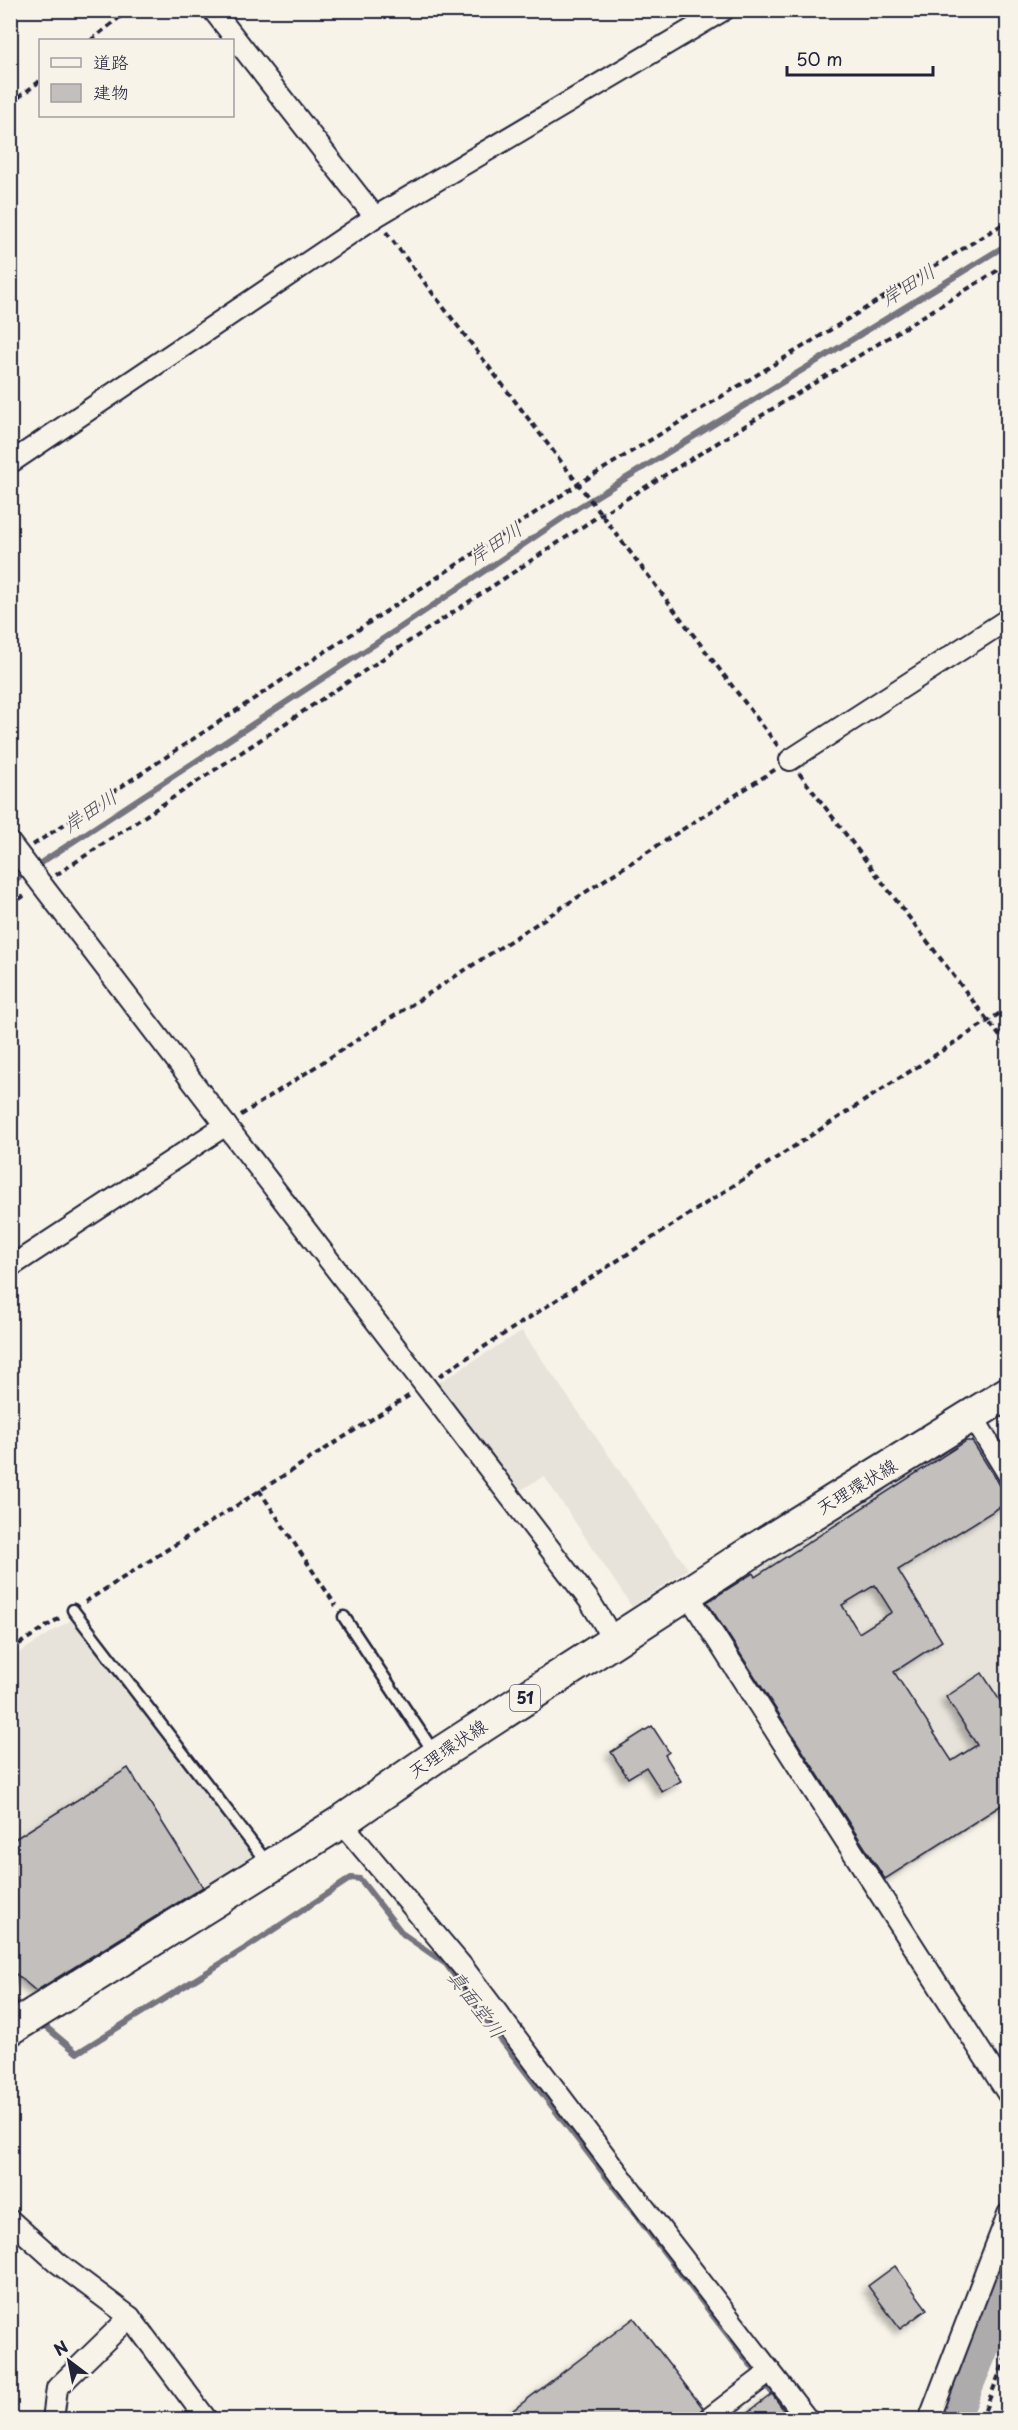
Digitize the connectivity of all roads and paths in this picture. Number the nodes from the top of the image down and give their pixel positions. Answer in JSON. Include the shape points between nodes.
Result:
{"nodes":[{"id":1,"x":129,"y":10,"type":"edge"},
{"id":2,"x":213,"y":10,"type":"edge"},
{"id":3,"x":724,"y":10,"type":"edge"},
{"id":4,"x":92,"y":39,"type":"edge"},
{"id":5,"x":39,"y":82,"type":"edge"},
{"id":6,"x":10,"y":104,"type":"edge"},
{"id":7,"x":375,"y":217,"type":"junction"},
{"id":8,"x":1008,"y":221,"type":"edge"},
{"id":9,"x":1008,"y":264,"type":"edge"},
{"id":10,"x":10,"y":463,"type":"edge"},
{"id":11,"x":577,"y":484,"type":"junction"},
{"id":12,"x":600,"y":515,"type":"junction"},
{"id":13,"x":1008,"y":619,"type":"edge"},
{"id":14,"x":790,"y":760,"type":"junction"},
{"id":15,"x":15,"y":849,"type":"edge"},
{"id":16,"x":42,"y":884,"type":"junction"},
{"id":17,"x":10,"y":905,"type":"edge"},
{"id":18,"x":1008,"y":1008,"type":"edge"},
{"id":19,"x":987,"y":1021,"type":"junction"},
{"id":20,"x":1008,"y":1047,"type":"edge"},
{"id":21,"x":226,"y":1125,"type":"junction"},
{"id":22,"x":10,"y":1267,"type":"edge"},
{"id":23,"x":425,"y":1385,"type":"junction"},
{"id":24,"x":1008,"y":1393,"type":"edge"},
{"id":25,"x":973,"y":1417,"type":"junction"},
{"id":26,"x":1008,"y":1474,"type":"edge"},
{"id":27,"x":259,"y":1490,"type":"junction"},
{"id":28,"x":687,"y":1593,"type":"junction"},
{"id":29,"x":73,"y":1610,"type":"junction"},
{"id":30,"x":344,"y":1617,"type":"joint"},
{"id":31,"x":611,"y":1641,"type":"junction"},
{"id":32,"x":10,"y":1650,"type":"edge"},
{"id":33,"x":436,"y":1756,"type":"junction"},
{"id":34,"x":341,"y":1822,"type":"junction"},
{"id":35,"x":270,"y":1867,"type":"junction"},
{"id":36,"x":14,"y":2027,"type":"edge"},
{"id":37,"x":1008,"y":2094,"type":"edge"},
{"id":38,"x":1008,"y":2214,"type":"edge"},
{"id":39,"x":10,"y":2220,"type":"edge"},
{"id":40,"x":130,"y":2317,"type":"junction"},
{"id":41,"x":1008,"y":2352,"type":"edge"},
{"id":42,"x":770,"y":2372,"type":"junction"},
{"id":43,"x":53,"y":2420,"type":"edge"},
{"id":44,"x":207,"y":2420,"type":"edge"},
{"id":45,"x":707,"y":2420,"type":"edge"},
{"id":46,"x":808,"y":2420,"type":"edge"},
{"id":47,"x":929,"y":2420,"type":"edge"},
{"id":48,"x":981,"y":2420,"type":"edge"}],
"edges":[{"from":1,"to":4,"type":"path"},
{"from":2,"to":7,"type":"street"},
{"from":3,"to":7,"type":"street"},
{"from":5,"to":6,"type":"path"},
{"from":7,"to":10,"type":"street"},
{"from":7,"to":11,"type":"path"},
{"from":8,"to":11,"type":"path"},
{"from":9,"to":12,"type":"path"},
{"from":11,"to":12,"type":"path"},
{"from":11,"to":15,"type":"path"},
{"from":12,"to":14,"type":"path"},
{"from":12,"to":16,"type":"path"},
{"from":13,"to":14,"type":"street"},
{"from":14,"to":19,"type":"path"},
{"from":14,"to":21,"type":"path"},
{"from":15,"to":16,"type":"street"},
{"from":16,"to":17,"type":"path"},
{"from":16,"to":21,"type":"street"},
{"from":18,"to":19,"type":"path"},
{"from":19,"to":20,"type":"path"},
{"from":19,"to":23,"type":"path"},
{"from":21,"to":22,"type":"street"},
{"from":21,"to":23,"type":"street"},
{"from":23,"to":27,"type":"path"},
{"from":23,"to":31,"type":"street","via":[[589,1600]]},
{"from":24,"to":25,"type":"main road","name":"天理環状線","number":"51"},
{"from":25,"to":26,"type":"street"},
{"from":25,"to":28,"type":"main road","name":"天理環状線","number":"51"},
{"from":27,"to":29,"type":"path"},
{"from":27,"to":30,"type":"path"},
{"from":28,"to":31,"type":"main road","name":"天理環状線","number":"51"},
{"from":28,"to":37,"type":"street"},
{"from":29,"to":32,"type":"path"},
{"from":29,"to":35,"type":"lane"},
{"from":30,"to":33,"type":"lane"},
{"from":31,"to":33,"type":"main road","name":"天理環状線","number":"51"},
{"from":33,"to":34,"type":"main road","name":"天理環状線","number":"51"},
{"from":34,"to":35,"type":"main road","name":"天理環状線","number":"51"},
{"from":34,"to":42,"type":"street","via":[[462,1966]]},
{"from":35,"to":36,"type":"main road","name":"天理環状線","number":"51"},
{"from":38,"to":47,"type":"street"},
{"from":39,"to":40,"type":"street","via":[[58,2263]]},
{"from":40,"to":43,"type":"street","via":[[57,2388]]},
{"from":40,"to":44,"type":"street"},
{"from":41,"to":48,"type":"path"},
{"from":42,"to":45,"type":"street"},
{"from":42,"to":46,"type":"street"}]}
